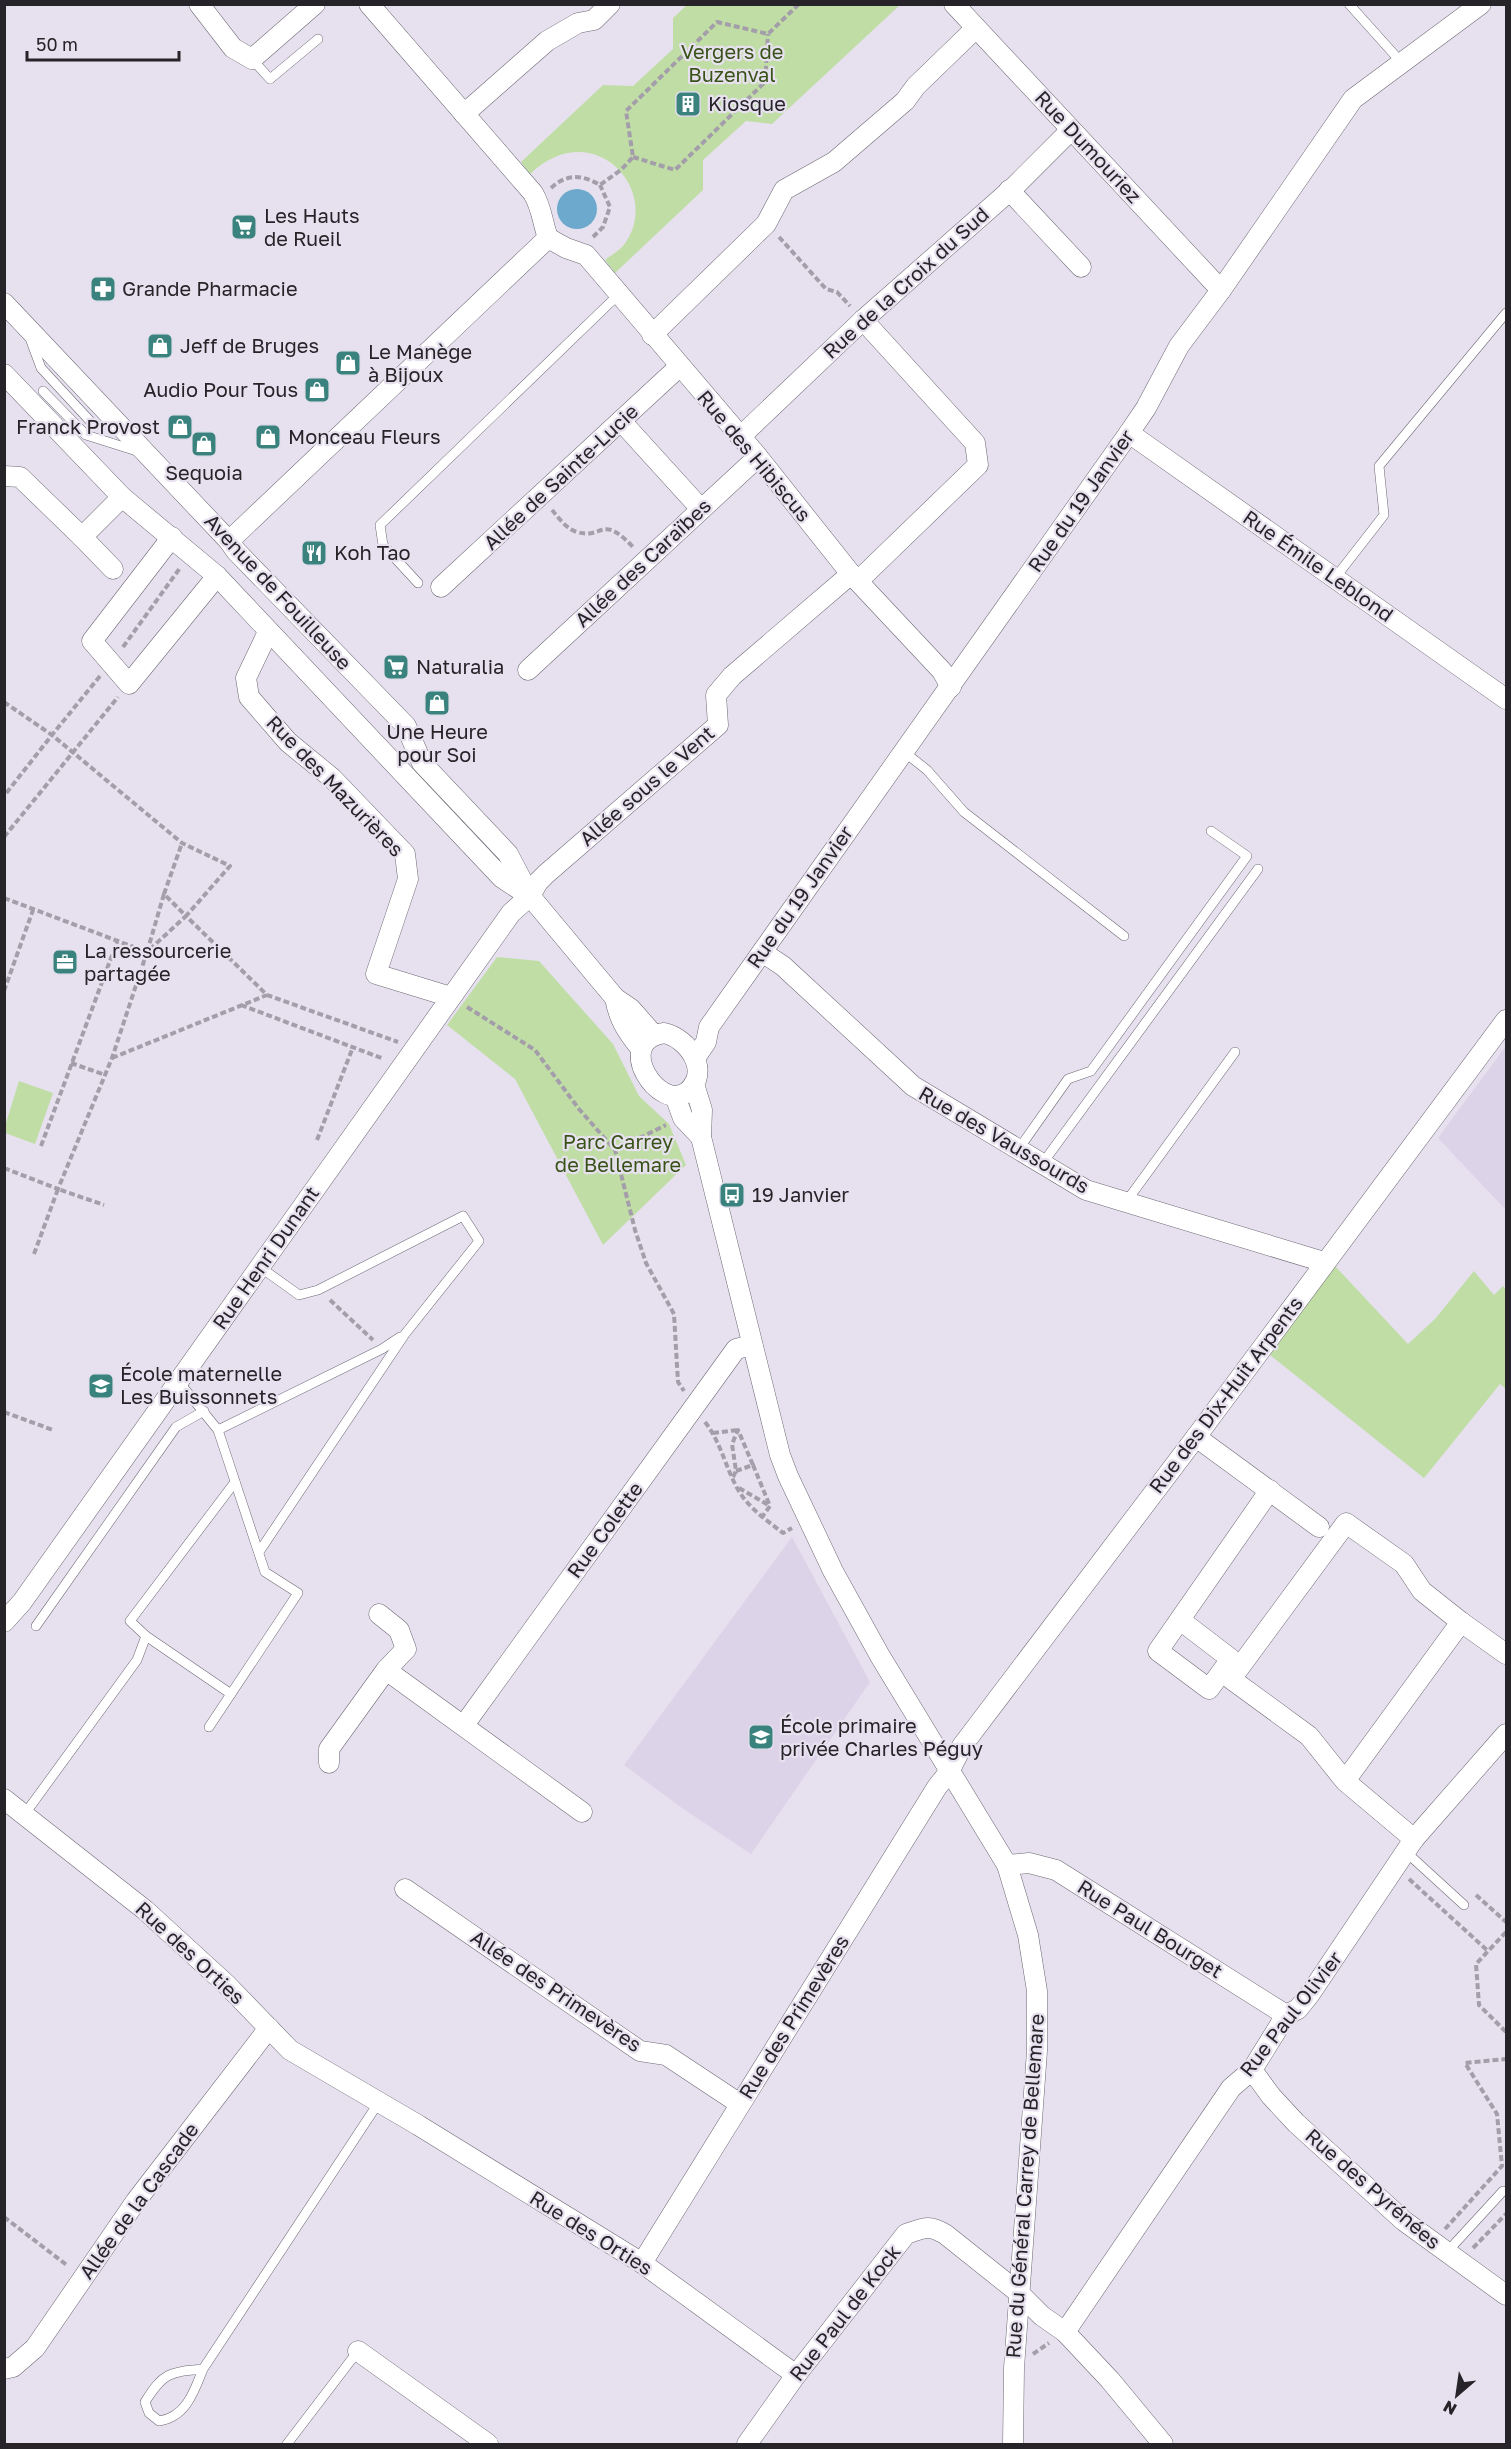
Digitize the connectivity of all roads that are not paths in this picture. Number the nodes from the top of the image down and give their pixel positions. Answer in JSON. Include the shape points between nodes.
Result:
{"nodes":[{"id":1,"x":199,"y":4,"type":"edge"},
{"id":2,"x":315,"y":4,"type":"edge"},
{"id":3,"x":369,"y":4,"type":"edge"},
{"id":4,"x":580,"y":4,"type":"edge"},
{"id":5,"x":610,"y":4,"type":"edge"},
{"id":6,"x":954,"y":4,"type":"edge"},
{"id":7,"x":1349,"y":4,"type":"edge"},
{"id":8,"x":1481,"y":4,"type":"edge"},
{"id":9,"x":594,"y":20,"type":"junction"},
{"id":10,"x":976,"y":28,"type":"junction"},
{"id":11,"x":318,"y":39,"type":"dead end"},
{"id":12,"x":252,"y":59,"type":"junction"},
{"id":13,"x":1401,"y":62,"type":"junction"},
{"id":14,"x":464,"y":114,"type":"junction"},
{"id":15,"x":1071,"y":130,"type":"junction"},
{"id":16,"x":1009,"y":190,"type":"junction"},
{"id":17,"x":548,"y":238,"type":"junction"},
{"id":18,"x":1081,"y":267,"type":"dead end"},
{"id":19,"x":1221,"y":290,"type":"junction"},
{"id":20,"x":618,"y":295,"type":"junction"},
{"id":21,"x":4,"y":303,"type":"edge"},
{"id":22,"x":1506,"y":313,"type":"edge"},
{"id":23,"x":863,"y":320,"type":"junction"},
{"id":24,"x":26,"y":326,"type":"junction"},
{"id":25,"x":652,"y":335,"type":"junction"},
{"id":26,"x":680,"y":366,"type":"junction"},
{"id":27,"x":4,"y":374,"type":"edge"},
{"id":28,"x":44,"y":391,"type":"dead end"},
{"id":29,"x":621,"y":421,"type":"junction"},
{"id":30,"x":91,"y":422,"type":"dead end"},
{"id":31,"x":1129,"y":433,"type":"junction"},
{"id":32,"x":740,"y":437,"type":"junction"},
{"id":33,"x":148,"y":455,"type":"junction"},
{"id":34,"x":758,"y":457,"type":"junction"},
{"id":35,"x":4,"y":476,"type":"edge"},
{"id":36,"x":122,"y":497,"type":"junction"},
{"id":37,"x":701,"y":509,"type":"junction"},
{"id":38,"x":82,"y":537,"type":"junction"},
{"id":39,"x":172,"y":537,"type":"junction"},
{"id":40,"x":230,"y":541,"type":"junction"},
{"id":41,"x":113,"y":569,"type":"dead end"},
{"id":42,"x":217,"y":576,"type":"junction"},
{"id":43,"x":854,"y":578,"type":"junction"},
{"id":44,"x":1335,"y":578,"type":"junction"},
{"id":45,"x":418,"y":583,"type":"dead end"},
{"id":46,"x":441,"y":587,"type":"dead end"},
{"id":47,"x":268,"y":632,"type":"junction"},
{"id":48,"x":528,"y":670,"type":"dead end"},
{"id":49,"x":951,"y":687,"type":"junction"},
{"id":50,"x":1506,"y":699,"type":"edge"},
{"id":51,"x":903,"y":751,"type":"junction"},
{"id":52,"x":1211,"y":831,"type":"dead end"},
{"id":53,"x":1258,"y":869,"type":"dead end"},
{"id":54,"x":530,"y":896,"type":"junction"},
{"id":55,"x":1124,"y":936,"type":"dead end"},
{"id":56,"x":762,"y":952,"type":"junction"},
{"id":57,"x":451,"y":997,"type":"junction"},
{"id":58,"x":1506,"y":1020,"type":"edge"},
{"id":59,"x":709,"y":1027,"type":"junction"},
{"id":60,"x":683,"y":1041,"type":"junction"},
{"id":61,"x":647,"y":1042,"type":"junction"},
{"id":62,"x":1235,"y":1052,"type":"dead end"},
{"id":63,"x":695,"y":1058,"type":"junction"},
{"id":64,"x":693,"y":1084,"type":"junction"},
{"id":65,"x":675,"y":1096,"type":"junction"},
{"id":66,"x":701,"y":1137,"type":"junction"},
{"id":67,"x":1018,"y":1150,"type":"junction"},
{"id":68,"x":1042,"y":1164,"type":"junction"},
{"id":69,"x":1126,"y":1202,"type":"junction"},
{"id":70,"x":1324,"y":1262,"type":"junction"},
{"id":71,"x":260,"y":1267,"type":"junction"},
{"id":72,"x":405,"y":1334,"type":"junction"},
{"id":73,"x":752,"y":1345,"type":"junction"},
{"id":74,"x":178,"y":1382,"type":"junction"},
{"id":75,"x":204,"y":1411,"type":"junction"},
{"id":76,"x":218,"y":1430,"type":"junction"},
{"id":77,"x":1196,"y":1437,"type":"junction"},
{"id":78,"x":235,"y":1482,"type":"junction"},
{"id":79,"x":1270,"y":1490,"type":"junction"},
{"id":80,"x":1319,"y":1527,"type":"dead end"},
{"id":81,"x":258,"y":1552,"type":"junction"},
{"id":82,"x":378,"y":1614,"type":"dead end"},
{"id":83,"x":1180,"y":1620,"type":"dead end"},
{"id":84,"x":4,"y":1622,"type":"edge"},
{"id":85,"x":1461,"y":1622,"type":"junction"},
{"id":86,"x":36,"y":1626,"type":"dead end"},
{"id":87,"x":146,"y":1636,"type":"junction"},
{"id":88,"x":1506,"y":1654,"type":"edge"},
{"id":89,"x":386,"y":1670,"type":"junction"},
{"id":90,"x":231,"y":1694,"type":"junction"},
{"id":91,"x":464,"y":1725,"type":"junction"},
{"id":92,"x":209,"y":1727,"type":"dead end"},
{"id":93,"x":1506,"y":1734,"type":"edge"},
{"id":94,"x":329,"y":1763,"type":"dead end"},
{"id":95,"x":949,"y":1772,"type":"junction"},
{"id":96,"x":1345,"y":1781,"type":"junction"},
{"id":97,"x":4,"y":1799,"type":"edge"},
{"id":98,"x":582,"y":1812,"type":"dead end"},
{"id":99,"x":24,"y":1815,"type":"junction"},
{"id":100,"x":1405,"y":1853,"type":"junction"},
{"id":101,"x":1006,"y":1865,"type":"junction"},
{"id":102,"x":405,"y":1889,"type":"dead end"},
{"id":103,"x":1464,"y":1905,"type":"dead end"},
{"id":104,"x":1286,"y":2015,"type":"junction"},
{"id":105,"x":269,"y":2028,"type":"junction"},
{"id":106,"x":1252,"y":2070,"type":"junction"},
{"id":107,"x":379,"y":2102,"type":"junction"},
{"id":108,"x":740,"y":2104,"type":"junction"},
{"id":109,"x":1503,"y":2191,"type":"dead end"},
{"id":110,"x":1447,"y":2252,"type":"junction"},
{"id":111,"x":642,"y":2263,"type":"junction"},
{"id":112,"x":1019,"y":2292,"type":"junction"},
{"id":113,"x":1506,"y":2295,"type":"edge"},
{"id":114,"x":1065,"y":2332,"type":"junction"},
{"id":115,"x":358,"y":2351,"type":"joint"},
{"id":116,"x":4,"y":2369,"type":"edge"},
{"id":117,"x":202,"y":2369,"type":"junction"},
{"id":118,"x":796,"y":2375,"type":"junction"},
{"id":119,"x":487,"y":2444,"type":"edge"},
{"id":120,"x":287,"y":2445,"type":"edge"},
{"id":121,"x":747,"y":2445,"type":"edge"},
{"id":122,"x":1013,"y":2445,"type":"edge"},
{"id":123,"x":1163,"y":2445,"type":"edge"}],
"edges":[{"from":1,"to":12,"type":"street","via":[[233,48]]},
{"from":2,"to":12,"type":"street"},
{"from":3,"to":14,"type":"street"},
{"from":4,"to":9,"type":"street"},
{"from":5,"to":9,"type":"street"},
{"from":6,"to":10,"type":"street","name":"Rue Dumouriez"},
{"from":7,"to":13,"type":"lane"},
{"from":8,"to":13,"type":"street","name":"Rue du 19 Janvier"},
{"from":9,"to":14,"type":"street","via":[[578,23],[547,40]]},
{"from":10,"to":15,"type":"street","name":"Rue Dumouriez"},
{"from":10,"to":25,"type":"street","via":[[905,101],[834,162],[783,190],[766,224]]},
{"from":11,"to":12,"type":"lane","via":[[270,79]]},
{"from":13,"to":19,"type":"street","name":"Rue du 19 Janvier","via":[[1353,99]]},
{"from":14,"to":17,"type":"street","via":[[533,193],[542,208]]},
{"from":15,"to":16,"type":"street","name":"Rue de la Croix du Sud"},
{"from":15,"to":19,"type":"street","name":"Rue Dumouriez"},
{"from":16,"to":18,"type":"street"},
{"from":16,"to":23,"type":"street","name":"Rue de la Croix du Sud"},
{"from":17,"to":20,"type":"street","name":"Rue des Hibiscus","via":[[586,255]]},
{"from":17,"to":40,"type":"street"},
{"from":19,"to":31,"type":"street","name":"Rue du 19 Janvier","via":[[1179,346]]},
{"from":20,"to":25,"type":"street","name":"Rue des Hibiscus"},
{"from":20,"to":45,"type":"lane","via":[[380,525],[383,545]]},
{"from":21,"to":24,"type":"street","name":"Avenue de Fouilleuse"},
{"from":22,"to":44,"type":"lane","via":[[1379,466],[1384,515]]},
{"from":23,"to":32,"type":"street","name":"Rue de la Croix du Sud"},
{"from":23,"to":43,"type":"street","via":[[975,443],[978,465]]},
{"from":24,"to":30,"type":"lane","via":[[42,368]]},
{"from":24,"to":33,"type":"street","name":"Avenue de Fouilleuse"},
{"from":25,"to":26,"type":"street","name":"Rue des Hibiscus"},
{"from":26,"to":29,"type":"street","name":"Allée de Sainte-Lucie"},
{"from":26,"to":32,"type":"street","name":"Rue des Hibiscus"},
{"from":27,"to":36,"type":"street","name":"Avenue de Fouilleuse"},
{"from":28,"to":33,"type":"lane","via":[[87,435]]},
{"from":29,"to":37,"type":"street"},
{"from":29,"to":46,"type":"street","name":"Allée de Sainte-Lucie"},
{"from":31,"to":44,"type":"street","name":"Rue Émile Leblond"},
{"from":31,"to":49,"type":"street","name":"Rue du 19 Janvier"},
{"from":32,"to":34,"type":"street","name":"Rue des Hibiscus"},
{"from":33,"to":40,"type":"street","name":"Avenue de Fouilleuse"},
{"from":34,"to":37,"type":"street","name":"Allée des Caraïbes"},
{"from":34,"to":43,"type":"street","name":"Rue des Hibiscus"},
{"from":35,"to":38,"type":"street","via":[[20,477]]},
{"from":36,"to":38,"type":"street"},
{"from":36,"to":39,"type":"street","name":"Avenue de Fouilleuse"},
{"from":37,"to":48,"type":"street","name":"Allée des Caraïbes"},
{"from":38,"to":41,"type":"street"},
{"from":39,"to":42,"type":"street","name":"Avenue de Fouilleuse"},
{"from":39,"to":42,"type":"street","via":[[92,641],[129,684]]},
{"from":40,"to":54,"type":"street","name":"Avenue de Fouilleuse","via":[[406,726],[422,763],[508,854]]},
{"from":42,"to":47,"type":"street","name":"Avenue de Fouilleuse"},
{"from":43,"to":49,"type":"street","name":"Rue des Hibiscus","via":[[942,671]]},
{"from":43,"to":54,"type":"street","name":"Allée sous le Vent","via":[[732,676],[716,695],[718,725],[546,874]]},
{"from":44,"to":50,"type":"street","name":"Rue Émile Leblond"},
{"from":47,"to":54,"type":"street","name":"Avenue de Fouilleuse","via":[[502,878]]},
{"from":47,"to":57,"type":"street","name":"Rue des Mazurières","via":[[246,678],[249,697],[288,742],[332,778],[405,854],[408,879],[376,974]]},
{"from":49,"to":51,"type":"street","name":"Rue du 19 Janvier"},
{"from":51,"to":55,"type":"lane","via":[[927,770],[964,812]]},
{"from":51,"to":56,"type":"street","name":"Rue du 19 Janvier"},
{"from":52,"to":67,"type":"lane","via":[[1247,856],[1091,1071],[1068,1079]]},
{"from":53,"to":68,"type":"lane"},
{"from":54,"to":57,"type":"street","name":"Rue Henri Dunant","via":[[511,913]]},
{"from":54,"to":61,"type":"street","name":"Avenue de Fouilleuse","via":[[615,998],[626,1031]]},
{"from":56,"to":59,"type":"street","name":"Rue du 19 Janvier"},
{"from":56,"to":67,"type":"street","name":"Rue des Vaussourds","via":[[783,966],[913,1086]]},
{"from":57,"to":71,"type":"street","name":"Rue Henri Dunant"},
{"from":58,"to":70,"type":"street","name":"Rue des Dix-Huit Arpents"},
{"from":59,"to":60,"type":"street","name":"Rue du 19 Janvier","via":[[694,1031]]},
{"from":59,"to":63,"type":"street","name":"Rue du 19 Janvier","via":[[706,1042]]},
{"from":60,"to":61,"type":"street","via":[[664,1032]]},
{"from":60,"to":63,"type":"street"},
{"from":61,"to":65,"type":"street","via":[[640,1059],[647,1078],[657,1089]]},
{"from":62,"to":69,"type":"lane"},
{"from":63,"to":64,"type":"street"},
{"from":64,"to":65,"type":"street","via":[[682,1095]]},
{"from":64,"to":66,"type":"street","name":"Rue du Général Carrey de Bellemare","via":[[702,1110]]},
{"from":65,"to":66,"type":"street","name":"Rue du Général Carrey de Bellemare","via":[[684,1118]]},
{"from":66,"to":73,"type":"street","name":"Rue du Général Carrey de Bellemare"},
{"from":67,"to":68,"type":"street","name":"Rue des Vaussourds"},
{"from":68,"to":69,"type":"street","name":"Rue des Vaussourds","via":[[1086,1190]]},
{"from":69,"to":70,"type":"street","name":"Rue des Vaussourds"},
{"from":70,"to":77,"type":"street","name":"Rue des Dix-Huit Arpents"},
{"from":71,"to":72,"type":"lane","via":[[299,1295],[318,1290],[464,1216],[479,1241]]},
{"from":71,"to":74,"type":"street","name":"Rue Henri Dunant"},
{"from":72,"to":76,"type":"lane"},
{"from":72,"to":81,"type":"lane"},
{"from":73,"to":91,"type":"street","name":"Rue Colette","via":[[736,1349]]},
{"from":73,"to":95,"type":"street","name":"Rue du Général Carrey de Bellemare","via":[[780,1455],[809,1521],[880,1656]]},
{"from":74,"to":75,"type":"lane"},
{"from":74,"to":84,"type":"street","name":"Rue Henri Dunant"},
{"from":75,"to":76,"type":"lane"},
{"from":75,"to":86,"type":"lane","via":[[176,1426]]},
{"from":76,"to":78,"type":"lane"},
{"from":77,"to":79,"type":"street"},
{"from":77,"to":95,"type":"street","name":"Rue des Dix-Huit Arpents","via":[[962,1746]]},
{"from":78,"to":81,"type":"lane"},
{"from":78,"to":87,"type":"lane","via":[[130,1621]]},
{"from":79,"to":80,"type":"street"},
{"from":79,"to":83,"type":"street"},
{"from":81,"to":90,"type":"lane","via":[[265,1572],[298,1593]]},
{"from":82,"to":89,"type":"street","via":[[399,1630],[406,1649]]},
{"from":85,"to":88,"type":"street"},
{"from":85,"to":96,"type":"street"},
{"from":85,"to":96,"type":"street","via":[[1422,1592],[1404,1564],[1346,1522],[1231,1679],[1309,1736]]},
{"from":87,"to":90,"type":"lane"},
{"from":87,"to":99,"type":"lane","via":[[137,1660]]},
{"from":89,"to":91,"type":"street"},
{"from":89,"to":94,"type":"street","via":[[328,1749]]},
{"from":90,"to":92,"type":"lane"},
{"from":91,"to":98,"type":"street"},
{"from":93,"to":100,"type":"street","name":"Rue Paul Olivier"},
{"from":95,"to":101,"type":"street","name":"Rue du Général Carrey de Bellemare"},
{"from":95,"to":108,"type":"street","name":"Rue des Primevères"},
{"from":96,"to":100,"type":"street"},
{"from":97,"to":99,"type":"street","name":"Rue des Orties"},
{"from":99,"to":105,"type":"street","name":"Rue des Orties","via":[[145,1910]]},
{"from":100,"to":103,"type":"lane"},
{"from":100,"to":104,"type":"street","name":"Rue Paul Olivier","via":[[1310,1994],[1298,2009]]},
{"from":101,"to":104,"type":"street","name":"Rue Paul Bourget","via":[[1029,1863],[1056,1870]]},
{"from":101,"to":112,"type":"street","name":"Rue du Général Carrey de Bellemare","via":[[1028,1935],[1037,1991],[1037,2050]]},
{"from":102,"to":108,"type":"street","name":"Allée des Primevères","via":[[640,2050],[666,2055]]},
{"from":104,"to":106,"type":"street","name":"Rue Paul Olivier"},
{"from":105,"to":107,"type":"street","name":"Rue des Orties","via":[[290,2050]]},
{"from":105,"to":116,"type":"street","name":"Allée de la Cascade","via":[[136,2200],[35,2348],[13,2367]]},
{"from":106,"to":110,"type":"street","name":"Rue des Pyrénées","via":[[1296,2123],[1404,2221]]},
{"from":106,"to":114,"type":"street","name":"Rue Paul Olivier","via":[[1231,2088]]},
{"from":107,"to":111,"type":"street","name":"Rue des Orties"},
{"from":107,"to":117,"type":"lane"},
{"from":108,"to":111,"type":"street","name":"Rue des Primevères"},
{"from":109,"to":110,"type":"lane"},
{"from":110,"to":113,"type":"street","name":"Rue des Pyrénées"},
{"from":111,"to":118,"type":"street","name":"Rue des Orties"},
{"from":112,"to":114,"type":"street","via":[[1042,2316]]},
{"from":112,"to":118,"type":"street","name":"Rue Paul de Kock","via":[[933,2227],[906,2234]]},
{"from":112,"to":122,"type":"street","name":"Rue du Général Carrey de Bellemare"},
{"from":114,"to":123,"type":"street"},
{"from":115,"to":119,"type":"street"},
{"from":115,"to":120,"type":"lane"},
{"from":117,"to":117,"type":"lane","via":[[175,2372],[157,2382],[144,2402],[149,2413],[159,2421],[180,2413],[194,2393]]},
{"from":118,"to":121,"type":"street","name":"Rue Paul de Kock"}]}
